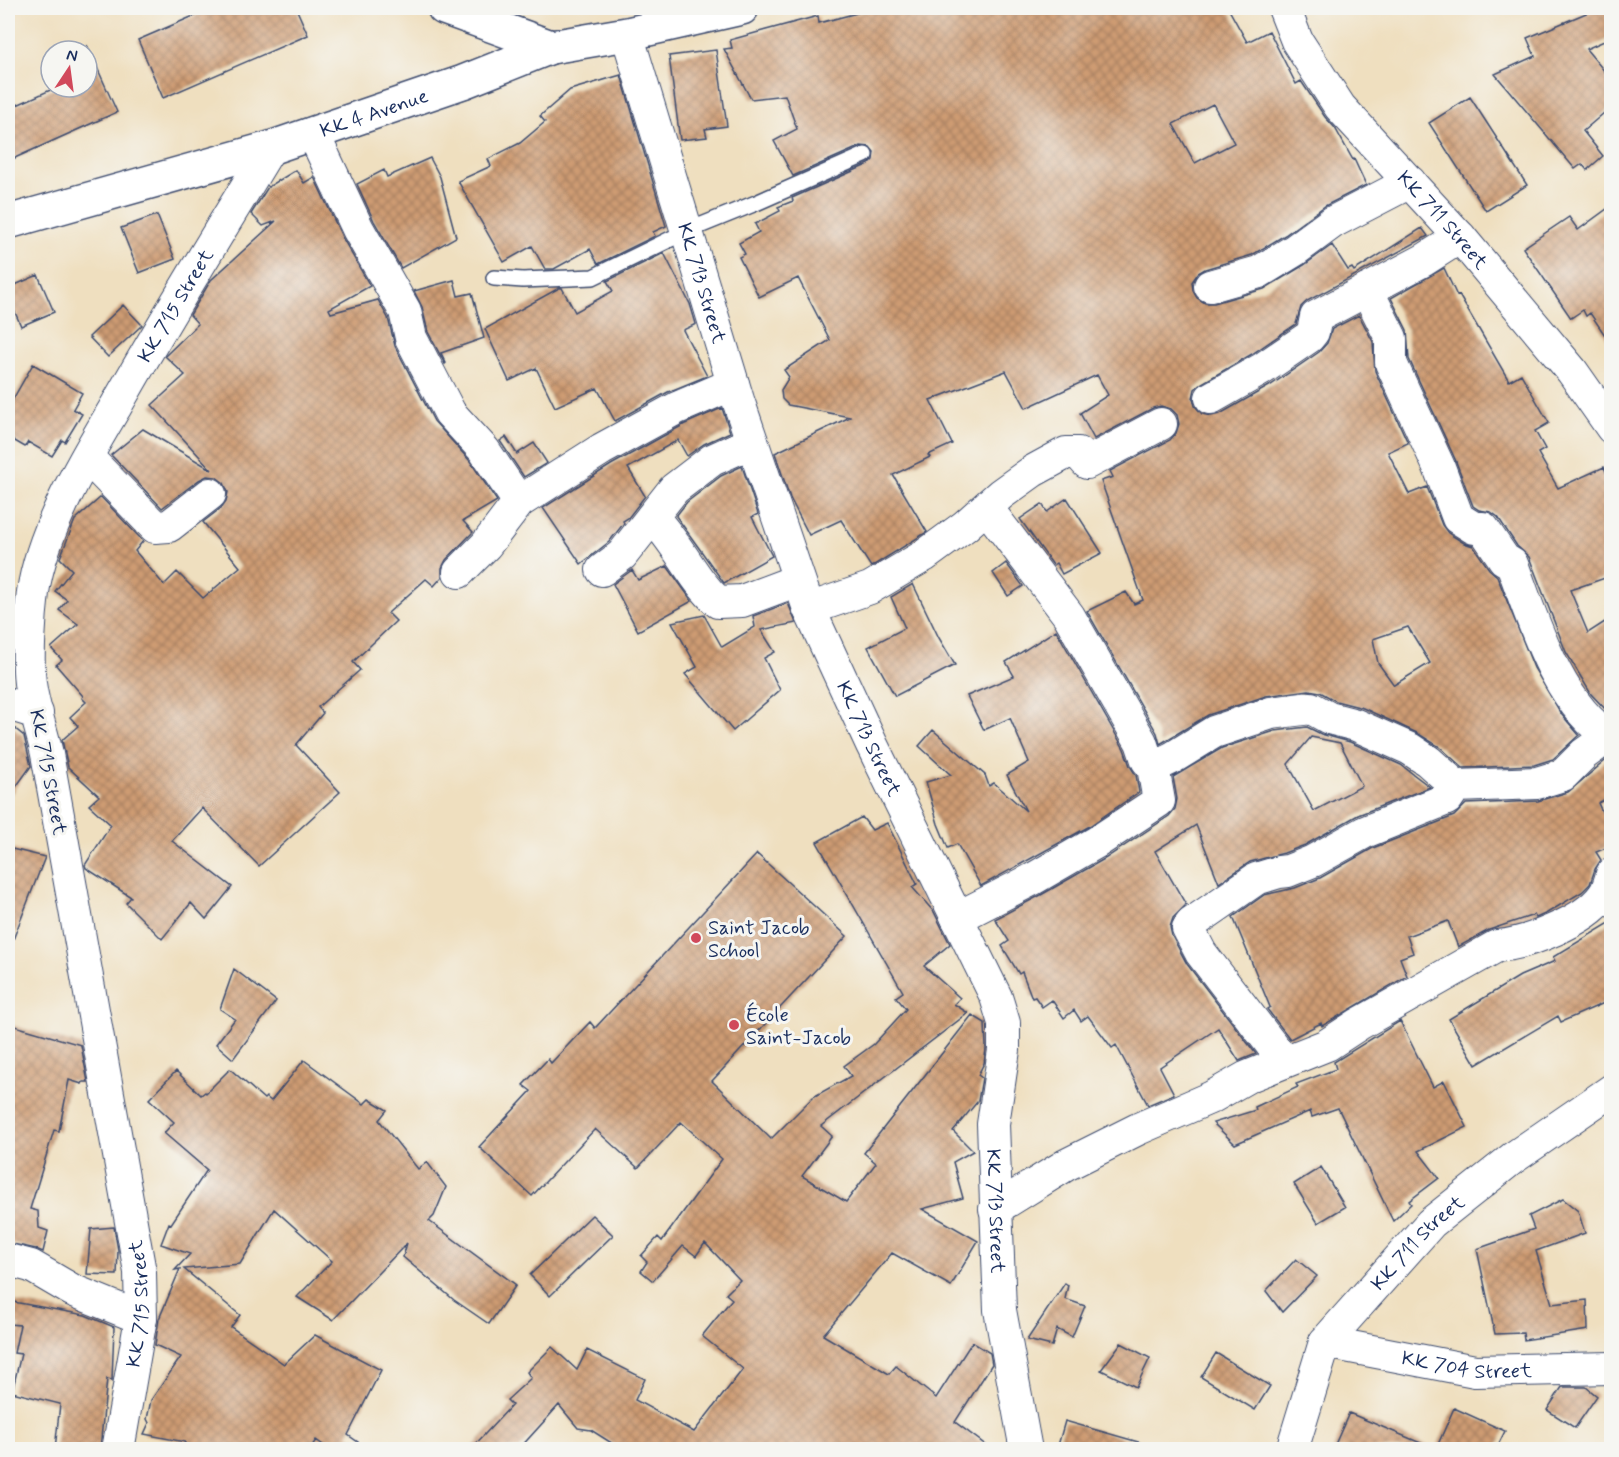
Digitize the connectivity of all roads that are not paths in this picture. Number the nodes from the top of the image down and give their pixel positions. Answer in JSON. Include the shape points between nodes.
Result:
{"nodes":[{"id":1,"x":444,"y":8,"type":"edge"},
{"id":2,"x":742,"y":8,"type":"edge"},
{"id":3,"x":1284,"y":8,"type":"edge"},
{"id":4,"x":627,"y":34,"type":"junction"},
{"id":5,"x":551,"y":47,"type":"junction"},
{"id":6,"x":313,"y":134,"type":"junction"},
{"id":7,"x":270,"y":148,"type":"junction"},
{"id":8,"x":865,"y":155,"type":"dead end"},
{"id":9,"x":1410,"y":183,"type":"junction"},
{"id":10,"x":8,"y":222,"type":"edge"},
{"id":11,"x":687,"y":231,"type":"junction"},
{"id":12,"x":1460,"y":237,"type":"junction"},
{"id":13,"x":494,"y":278,"type":"dead end"},
{"id":14,"x":1210,"y":286,"type":"dead end"},
{"id":15,"x":1367,"y":290,"type":"junction"},
{"id":16,"x":733,"y":384,"type":"junction"},
{"id":17,"x":1211,"y":398,"type":"dead end"},
{"id":18,"x":1161,"y":424,"type":"dead end"},
{"id":19,"x":1611,"y":428,"type":"edge"},
{"id":20,"x":752,"y":442,"type":"junction"},
{"id":21,"x":87,"y":457,"type":"junction"},
{"id":22,"x":210,"y":494,"type":"dead end"},
{"id":23,"x":519,"y":502,"type":"junction"},
{"id":24,"x":987,"y":508,"type":"junction"},
{"id":25,"x":652,"y":517,"type":"junction"},
{"id":26,"x":602,"y":570,"type":"dead end"},
{"id":27,"x":459,"y":572,"type":"dead end"},
{"id":28,"x":798,"y":579,"type":"junction"},
{"id":29,"x":809,"y":609,"type":"junction"},
{"id":30,"x":8,"y":704,"type":"edge"},
{"id":31,"x":37,"y":713,"type":"junction"},
{"id":32,"x":1610,"y":737,"type":"edge"},
{"id":33,"x":1153,"y":767,"type":"junction"},
{"id":34,"x":1456,"y":786,"type":"junction"},
{"id":35,"x":1611,"y":874,"type":"edge"},
{"id":36,"x":957,"y":918,"type":"junction"},
{"id":37,"x":1284,"y":1061,"type":"junction"},
{"id":38,"x":1611,"y":1090,"type":"edge"},
{"id":39,"x":995,"y":1209,"type":"junction"},
{"id":40,"x":8,"y":1260,"type":"edge"},
{"id":41,"x":141,"y":1318,"type":"junction"},
{"id":42,"x":1325,"y":1342,"type":"junction"},
{"id":43,"x":1611,"y":1368,"type":"edge"},
{"id":44,"x":118,"y":1449,"type":"edge"},
{"id":45,"x":1026,"y":1449,"type":"edge"},
{"id":46,"x":1292,"y":1449,"type":"edge"}],
"edges":[{"from":1,"to":5,"type":"main road"},
{"from":2,"to":4,"type":"main road","name":"KK 4 Avenue"},
{"from":3,"to":9,"type":"street","name":"KK 711 Street","via":[[1297,41],[1340,107]]},
{"from":4,"to":5,"type":"main road","name":"KK 4 Avenue"},
{"from":4,"to":11,"type":"street","name":"KK 713 Street"},
{"from":5,"to":6,"type":"main road","name":"KK 4 Avenue","via":[[464,82]]},
{"from":6,"to":7,"type":"main road","name":"KK 4 Avenue"},
{"from":6,"to":23,"type":"street","via":[[358,229],[405,311],[411,338],[450,413],[484,450]]},
{"from":7,"to":10,"type":"main road","name":"KK 4 Avenue"},
{"from":7,"to":21,"type":"street","name":"KK 715 Street","via":[[176,300]]},
{"from":8,"to":11,"type":"lane"},
{"from":9,"to":12,"type":"street","name":"KK 711 Street"},
{"from":9,"to":14,"type":"street","via":[[1332,222],[1259,272]]},
{"from":11,"to":13,"type":"lane","via":[[592,277]]},
{"from":11,"to":16,"type":"street","name":"KK 713 Street"},
{"from":12,"to":15,"type":"street"},
{"from":12,"to":19,"type":"street","name":"KK 711 Street","via":[[1572,371]]},
{"from":15,"to":17,"type":"street","via":[[1316,318],[1309,338]]},
{"from":15,"to":32,"type":"street","via":[[1391,338],[1391,363],[1458,518],[1474,528],[1483,528],[1504,559],[1512,564],[1556,672],[1578,708]]},
{"from":16,"to":20,"type":"street","name":"KK 713 Street"},
{"from":16,"to":23,"type":"street","via":[[658,418]]},
{"from":18,"to":24,"type":"street","via":[[1087,463],[1078,453],[1066,453],[1033,471]]},
{"from":20,"to":25,"type":"street","via":[[712,460],[674,489]]},
{"from":20,"to":28,"type":"street","name":"KK 713 Street"},
{"from":21,"to":22,"type":"street","via":[[155,527],[169,526]]},
{"from":21,"to":31,"type":"street","name":"KK 715 Street","via":[[49,535],[33,591],[30,683]]},
{"from":23,"to":27,"type":"street"},
{"from":24,"to":29,"type":"street","via":[[924,556],[870,588]]},
{"from":24,"to":33,"type":"street","via":[[1069,616]]},
{"from":25,"to":26,"type":"street","via":[[622,555]]},
{"from":25,"to":28,"type":"street","via":[[718,602],[742,601]]},
{"from":28,"to":29,"type":"street","name":"KK 713 Street"},
{"from":29,"to":36,"type":"street","name":"KK 713 Street"},
{"from":30,"to":31,"type":"street"},
{"from":31,"to":41,"type":"street","name":"KK 715 Street","via":[[132,1224],[140,1272]]},
{"from":32,"to":34,"type":"street","via":[[1584,754],[1563,775],[1537,783]]},
{"from":33,"to":34,"type":"street","via":[[1214,732],[1271,713],[1311,708],[1410,749]]},
{"from":33,"to":36,"type":"street","via":[[1159,801],[1042,874]]},
{"from":34,"to":37,"type":"street","via":[[1447,799],[1365,832],[1313,861],[1256,879],[1188,928],[1200,953]]},
{"from":35,"to":37,"type":"street","via":[[1604,895],[1583,915],[1532,939],[1497,946],[1327,1045]]},
{"from":36,"to":39,"type":"street","name":"KK 713 Street","via":[[996,997],[1004,1023],[993,1124]]},
{"from":37,"to":39,"type":"street","via":[[1066,1165]]},
{"from":38,"to":42,"type":"street","name":"KK 711 Street","via":[[1513,1158],[1431,1223]]},
{"from":39,"to":45,"type":"street","name":"KK 713 Street","via":[[1000,1310]]},
{"from":40,"to":41,"type":"street","via":[[31,1266],[72,1290]]},
{"from":41,"to":44,"type":"street","name":"KK 715 Street"},
{"from":42,"to":43,"type":"street","name":"KK 704 Street","via":[[1475,1371]]},
{"from":42,"to":46,"type":"street","name":"KK 711 Street"}]}
